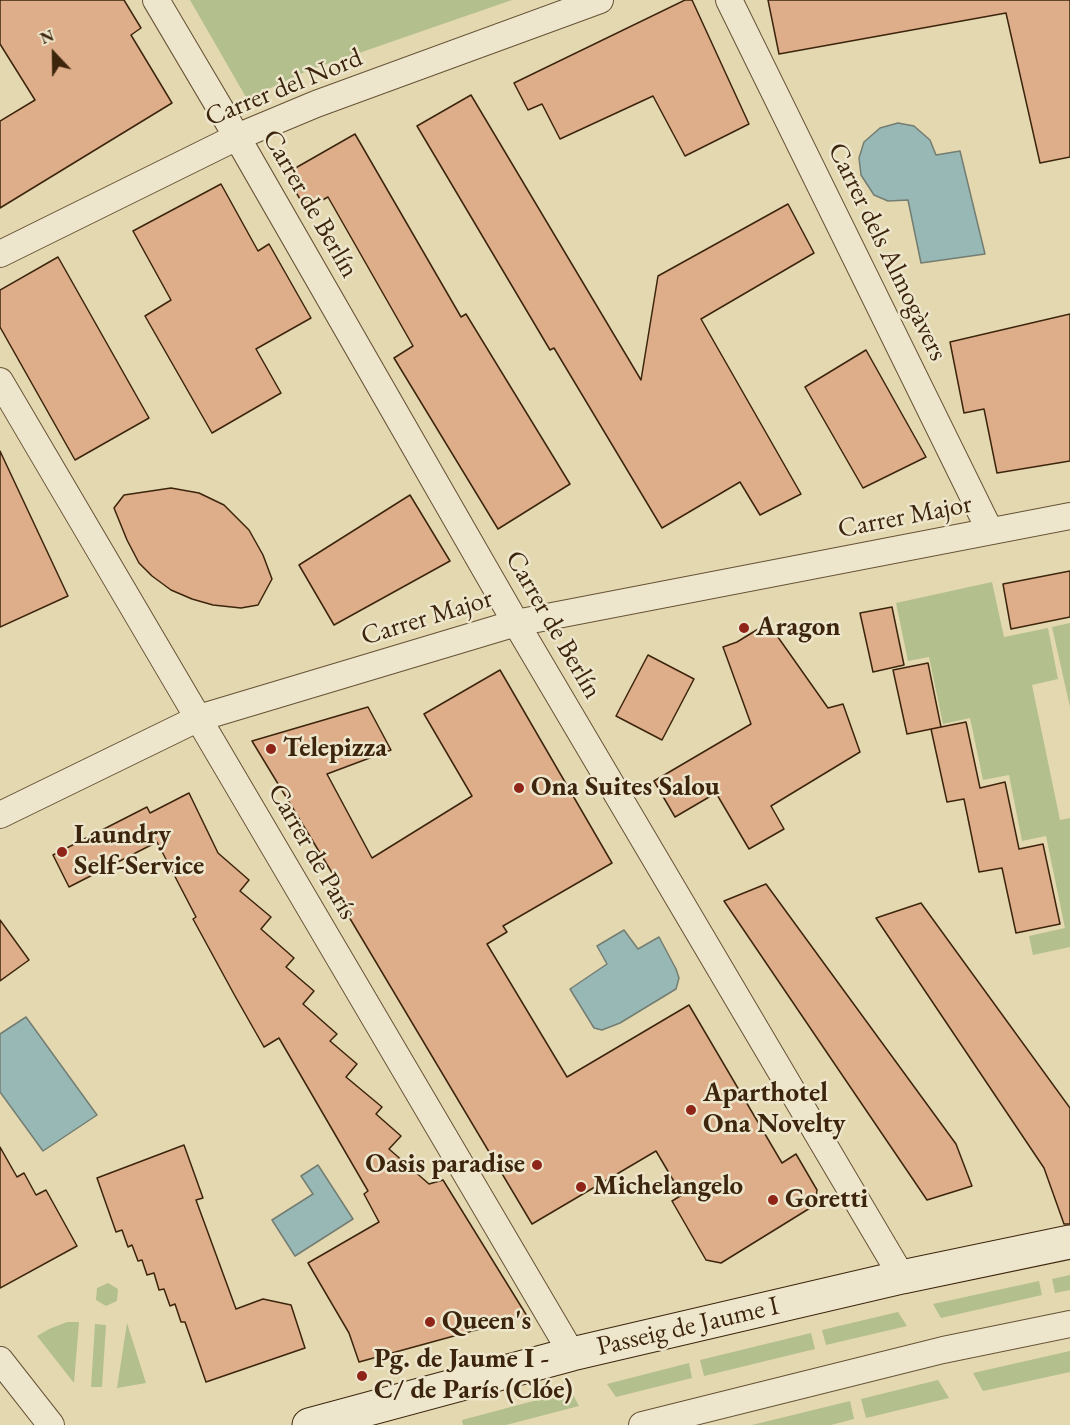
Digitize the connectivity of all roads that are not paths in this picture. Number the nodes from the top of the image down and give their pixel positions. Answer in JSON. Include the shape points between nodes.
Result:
{"nodes":[{"id":1,"x":156,"y":0,"type":"edge"},
{"id":2,"x":600,"y":0,"type":"edge"},
{"id":3,"x":729,"y":0,"type":"edge"},
{"id":4,"x":237,"y":137,"type":"junction"},
{"id":5,"x":0,"y":254,"type":"edge"},
{"id":6,"x":0,"y":381,"type":"edge"},
{"id":7,"x":1070,"y":516,"type":"edge"},
{"id":8,"x":990,"y":531,"type":"junction"},
{"id":9,"x":516,"y":623,"type":"junction"},
{"id":10,"x":199,"y":718,"type":"junction"},
{"id":11,"x":0,"y":815,"type":"edge"},
{"id":12,"x":1070,"y":1242,"type":"edge"},
{"id":13,"x":903,"y":1277,"type":"junction"},
{"id":14,"x":1070,"y":1324,"type":"edge"},
{"id":15,"x":572,"y":1354,"type":"junction"},
{"id":16,"x":0,"y":1360,"type":"edge"},
{"id":17,"x":51,"y":1425,"type":"edge"},
{"id":18,"x":309,"y":1425,"type":"edge"},
{"id":19,"x":642,"y":1425,"type":"edge"}],
"edges":[{"from":1,"to":4,"type":"street","name":"Carrer de Berlín"},
{"from":2,"to":4,"type":"street","name":"Carrer del Nord"},
{"from":3,"to":8,"type":"street","name":"Carrer dels Almogàvers"},
{"from":4,"to":5,"type":"street","name":"Carrer del Nord"},
{"from":4,"to":9,"type":"street","name":"Carrer de Berlín"},
{"from":6,"to":10,"type":"street","name":"Carrer de París"},
{"from":7,"to":8,"type":"street","name":"Carrer Major"},
{"from":8,"to":9,"type":"street","name":"Carrer Major"},
{"from":9,"to":10,"type":"street","name":"Carrer Major"},
{"from":9,"to":13,"type":"street","name":"Carrer de Berlín"},
{"from":10,"to":11,"type":"street","name":"Carrer Major"},
{"from":10,"to":15,"type":"street","name":"Carrer de París"},
{"from":12,"to":13,"type":"street","name":"Passeig de Jaume I"},
{"from":13,"to":15,"type":"street","name":"Passeig de Jaume I"},
{"from":14,"to":19,"type":"street","via":[[943,1350]]},
{"from":15,"to":18,"type":"street","name":"Passeig de Jaume I"},
{"from":16,"to":17,"type":"street"}]}
